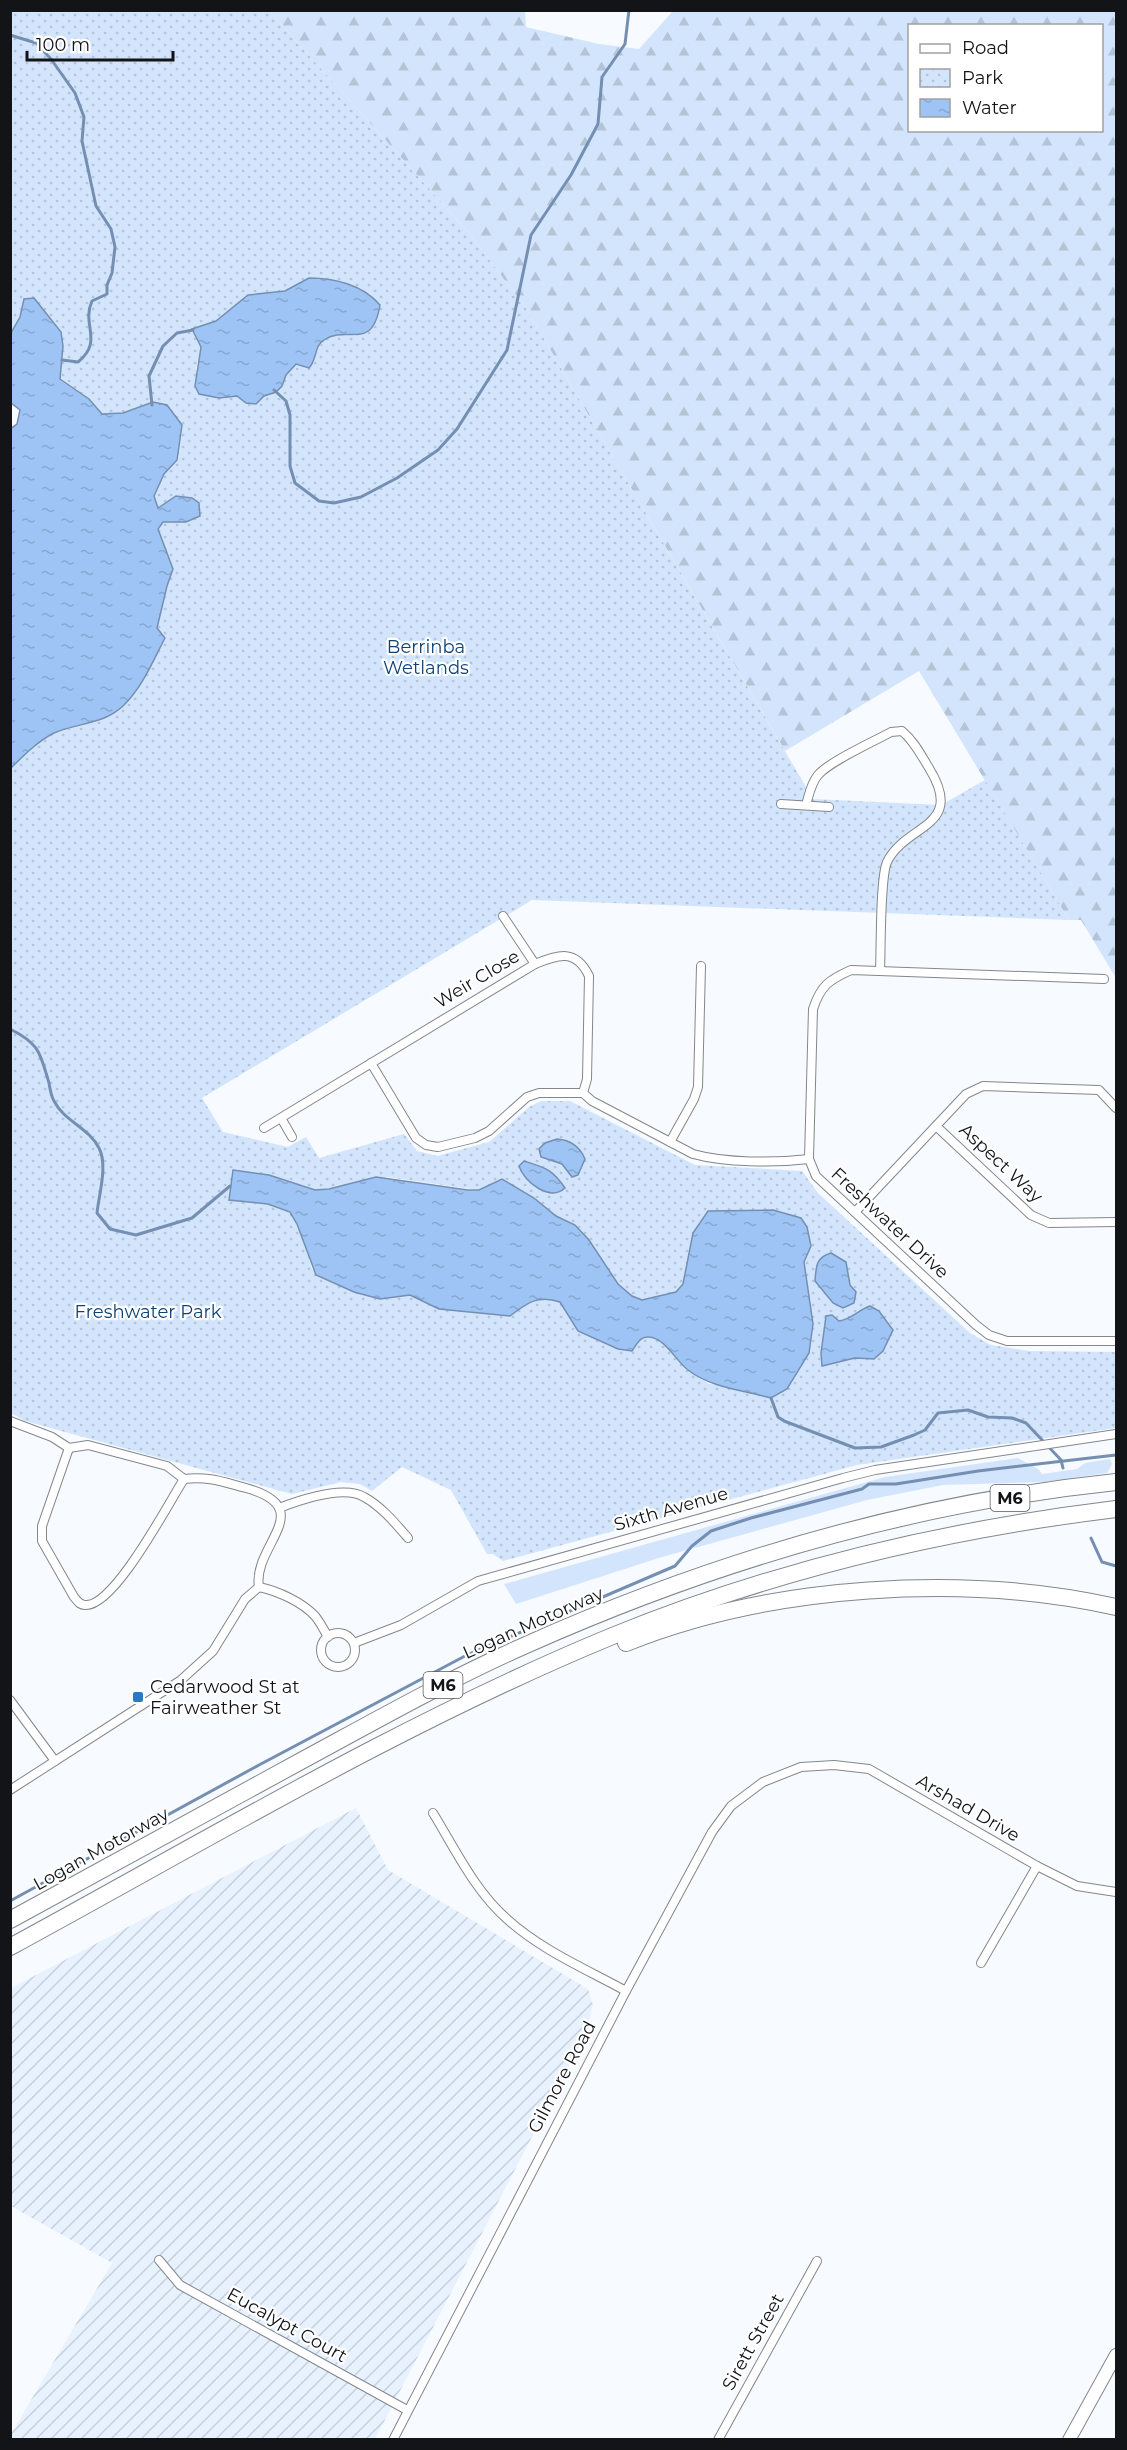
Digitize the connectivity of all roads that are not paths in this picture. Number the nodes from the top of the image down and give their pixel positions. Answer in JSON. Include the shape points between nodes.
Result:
{"nodes":[{"id":1,"x":781,"y":804,"type":"dead end"},
{"id":2,"x":806,"y":805,"type":"junction"},
{"id":3,"x":829,"y":807,"type":"dead end"},
{"id":4,"x":503,"y":916,"type":"dead end"},
{"id":5,"x":535,"y":964,"type":"junction"},
{"id":6,"x":701,"y":966,"type":"dead end"},
{"id":7,"x":880,"y":971,"type":"junction"},
{"id":8,"x":1104,"y":979,"type":"dead end"},
{"id":9,"x":371,"y":1063,"type":"junction"},
{"id":10,"x":583,"y":1093,"type":"junction"},
{"id":11,"x":1116,"y":1108,"type":"edge"},
{"id":12,"x":281,"y":1118,"type":"junction"},
{"id":13,"x":936,"y":1126,"type":"junction"},
{"id":14,"x":264,"y":1128,"type":"dead end"},
{"id":15,"x":292,"y":1137,"type":"dead end"},
{"id":16,"x":670,"y":1142,"type":"junction"},
{"id":17,"x":809,"y":1159,"type":"junction"},
{"id":18,"x":855,"y":1212,"type":"junction"},
{"id":19,"x":1116,"y":1222,"type":"edge"},
{"id":20,"x":1116,"y":1341,"type":"edge"},
{"id":21,"x":10,"y":1421,"type":"edge"},
{"id":22,"x":1116,"y":1434,"type":"edge"},
{"id":23,"x":69,"y":1448,"type":"junction"},
{"id":24,"x":184,"y":1479,"type":"junction"},
{"id":25,"x":1116,"y":1482,"type":"edge"},
{"id":26,"x":279,"y":1508,"type":"junction"},
{"id":27,"x":1116,"y":1509,"type":"edge"},
{"id":28,"x":408,"y":1538,"type":"dead end"},
{"id":29,"x":259,"y":1587,"type":"junction"},
{"id":30,"x":1116,"y":1606,"type":"edge"},
{"id":31,"x":328,"y":1637,"type":"junction"},
{"id":32,"x":354,"y":1643,"type":"junction"},
{"id":33,"x":481,"y":1695,"type":"junction"},
{"id":34,"x":10,"y":1700,"type":"edge"},
{"id":35,"x":56,"y":1761,"type":"junction"},
{"id":36,"x":801,"y":1767,"type":"joint"},
{"id":37,"x":10,"y":1790,"type":"edge"},
{"id":38,"x":433,"y":1813,"type":"dead end"},
{"id":39,"x":1037,"y":1866,"type":"junction"},
{"id":40,"x":1116,"y":1892,"type":"edge"},
{"id":41,"x":10,"y":1920,"type":"edge"},
{"id":42,"x":10,"y":1947,"type":"edge"},
{"id":43,"x":981,"y":1963,"type":"dead end"},
{"id":44,"x":626,"y":1991,"type":"junction"},
{"id":45,"x":159,"y":2260,"type":"dead end"},
{"id":46,"x":817,"y":2261,"type":"dead end"},
{"id":47,"x":1116,"y":2355,"type":"edge"},
{"id":48,"x":408,"y":2410,"type":"junction"},
{"id":49,"x":393,"y":2439,"type":"edge"},
{"id":50,"x":718,"y":2439,"type":"edge"},
{"id":51,"x":1069,"y":2439,"type":"edge"}],
"edges":[{"from":1,"to":2,"type":"street"},
{"from":2,"to":3,"type":"street"},
{"from":2,"to":7,"type":"street","via":[[811,786],[827,767],[891,732],[902,732],[910,739],[937,781],[940,806],[930,822],[894,852],[885,870]]},
{"from":4,"to":5,"type":"street"},
{"from":5,"to":9,"type":"street","name":"Weir Close"},
{"from":5,"to":10,"type":"street","name":"Weir Close","via":[[553,956],[570,956],[583,963],[589,976],[587,1079]]},
{"from":6,"to":16,"type":"street","via":[[698,1088]]},
{"from":7,"to":8,"type":"street","name":"Freshwater Drive"},
{"from":7,"to":17,"type":"street","name":"Freshwater Drive","via":[[851,970],[832,979],[819,992],[813,1009]]},
{"from":9,"to":10,"type":"street","via":[[416,1138],[438,1147],[489,1131],[527,1097],[538,1093]]},
{"from":9,"to":12,"type":"street","name":"Weir Close"},
{"from":10,"to":16,"type":"street"},
{"from":11,"to":13,"type":"street","via":[[1099,1090],[983,1086],[966,1094]]},
{"from":12,"to":14,"type":"street","name":"Weir Close"},
{"from":12,"to":15,"type":"street"},
{"from":13,"to":18,"type":"street"},
{"from":13,"to":19,"type":"street","name":"Aspect Way","via":[[1031,1215],[1049,1223]]},
{"from":16,"to":17,"type":"street","via":[[707,1158]]},
{"from":17,"to":18,"type":"street","name":"Freshwater Drive","via":[[816,1176]]},
{"from":18,"to":20,"type":"street","name":"Freshwater Drive","via":[[989,1335],[1007,1341]]},
{"from":21,"to":23,"type":"street"},
{"from":22,"to":32,"type":"street","name":"Sixth Avenue","via":[[843,1478],[478,1581],[401,1625]]},
{"from":23,"to":24,"type":"street","via":[[88,1444],[167,1466]]},
{"from":23,"to":24,"type":"street","via":[[42,1526],[42,1541],[74,1597],[87,1606],[123,1578]]},
{"from":24,"to":26,"type":"street","via":[[204,1476],[266,1494]]},
{"from":25,"to":41,"type":"highway","name":"Logan Motorway","number":"M6","via":[[904,1517],[782,1550],[613,1608],[426,1694]]},
{"from":26,"to":28,"type":"street","via":[[350,1492],[364,1496]]},
{"from":26,"to":29,"type":"street","via":[[282,1521],[261,1565]]},
{"from":27,"to":33,"type":"highway","number":"M6","via":[[954,1535],[769,1582],[612,1636]]},
{"from":29,"to":31,"type":"street","via":[[301,1606],[314,1616]]},
{"from":29,"to":35,"type":"street","via":[[245,1599],[213,1651],[181,1680]]},
{"from":30,"to":33,"type":"highway","via":[[1048,1594],[987,1590],[821,1596],[743,1609],[669,1629],[517,1687]]},
{"from":31,"to":32,"type":"street","via":[[342,1634]]},
{"from":31,"to":32,"type":"street","via":[[321,1653],[332,1666],[348,1664],[355,1654]]},
{"from":33,"to":42,"type":"highway","number":"M6","via":[[321,1777]]},
{"from":34,"to":35,"type":"street"},
{"from":35,"to":37,"type":"street"},
{"from":36,"to":39,"type":"street","name":"Arshad Drive","via":[[869,1769]]},
{"from":36,"to":44,"type":"street","name":"Gilmore Road","via":[[764,1782],[731,1806],[712,1832]]},
{"from":38,"to":44,"type":"street","via":[[484,1894],[506,1919],[531,1938]]},
{"from":39,"to":40,"type":"street","name":"Arshad Drive","via":[[1077,1886]]},
{"from":39,"to":43,"type":"street"},
{"from":44,"to":48,"type":"street","name":"Gilmore Road"},
{"from":45,"to":48,"type":"street","name":"Eucalypt Court","via":[[180,2285]]},
{"from":46,"to":50,"type":"street","name":"Sirett Street"},
{"from":47,"to":51,"type":"main road"},
{"from":48,"to":49,"type":"street","name":"Gilmore Road"}]}
